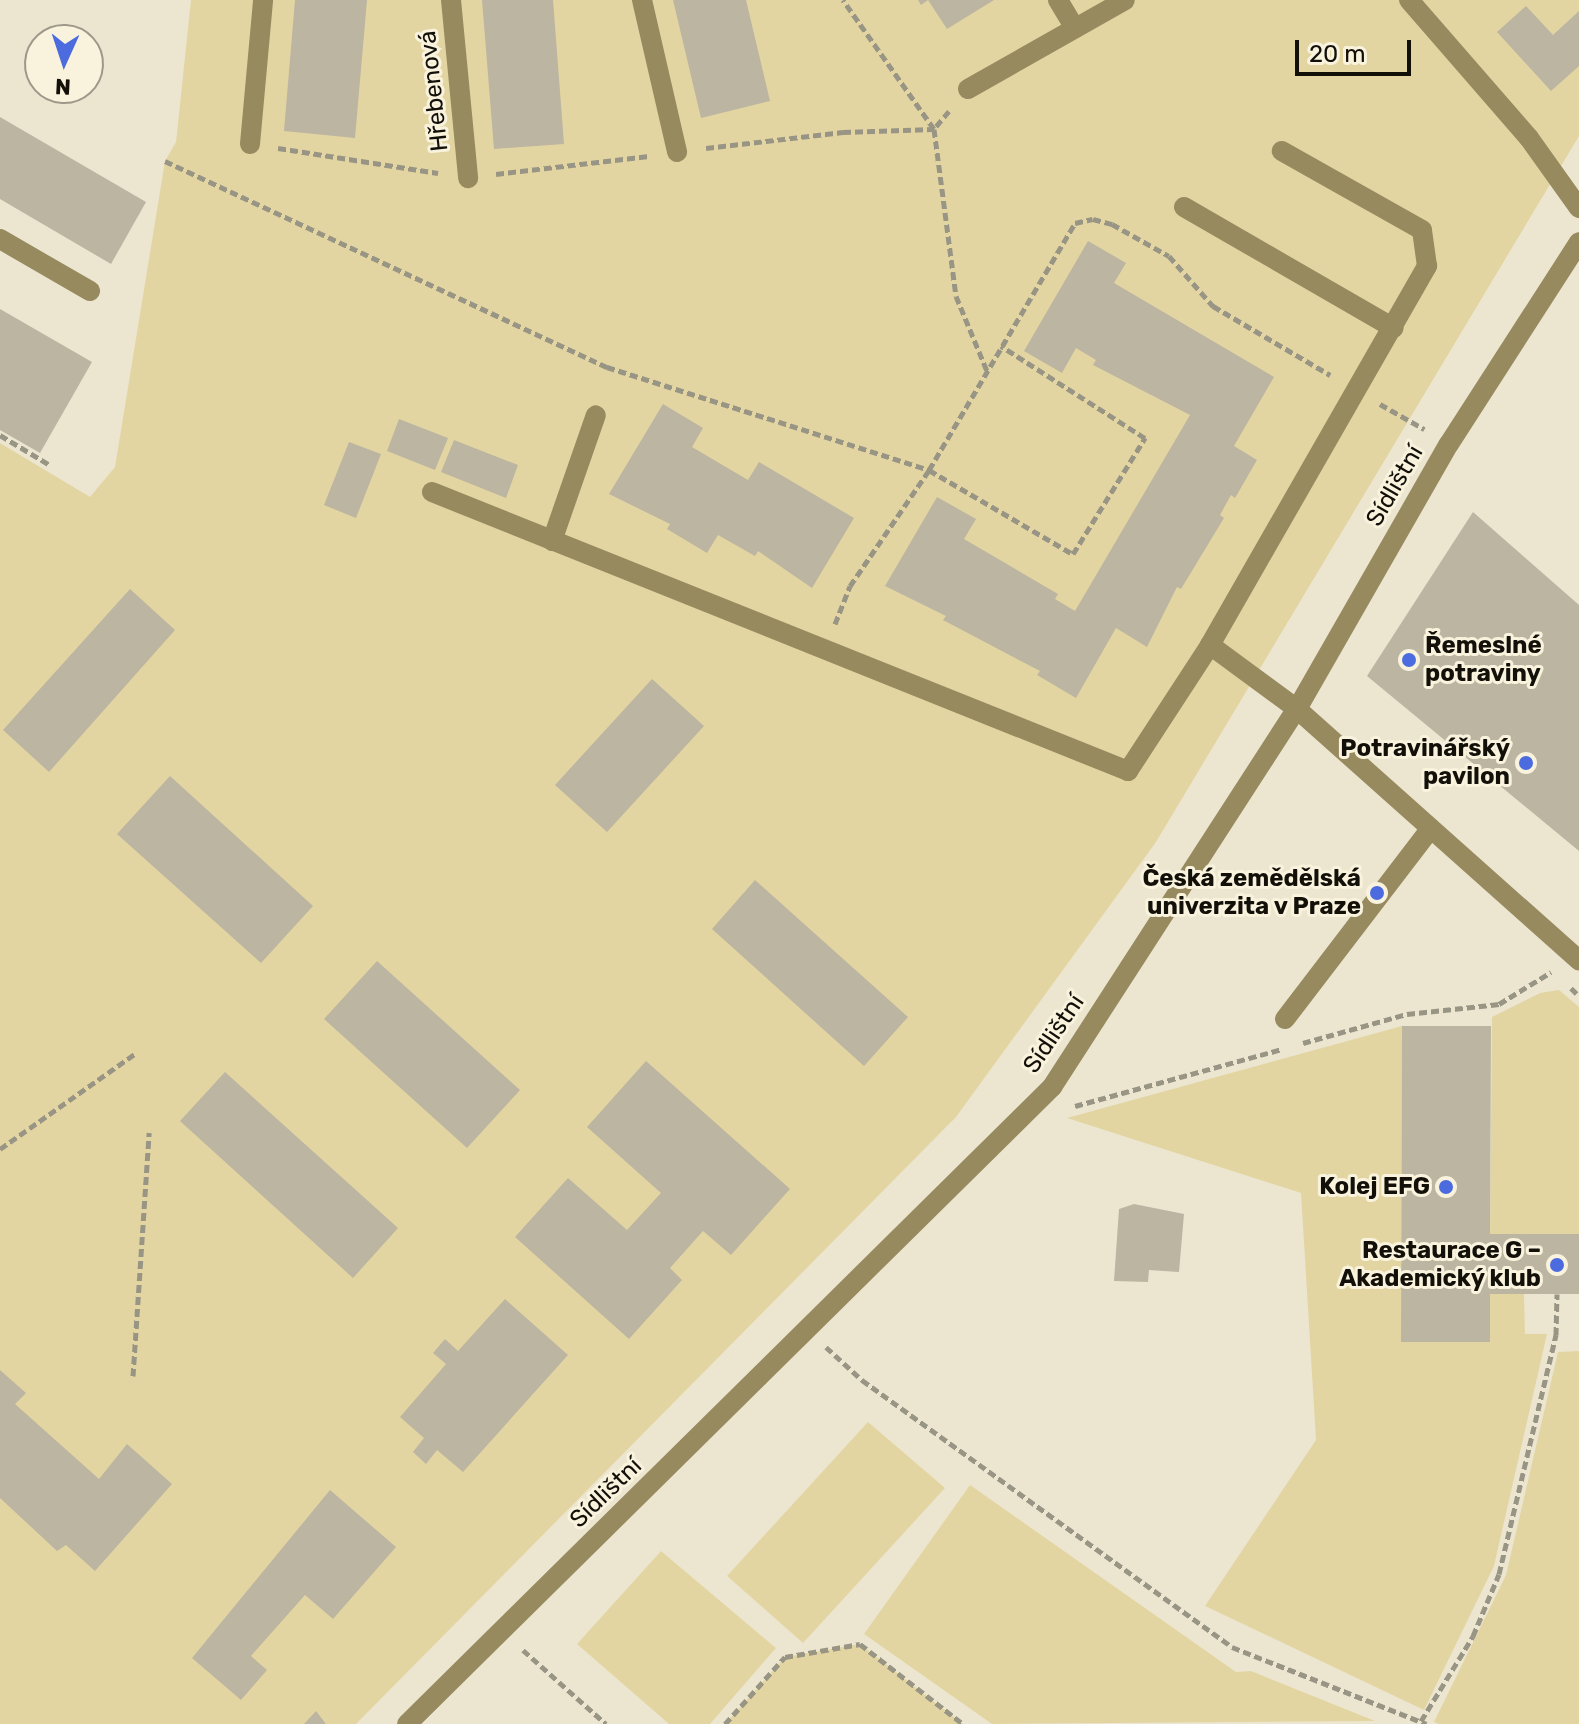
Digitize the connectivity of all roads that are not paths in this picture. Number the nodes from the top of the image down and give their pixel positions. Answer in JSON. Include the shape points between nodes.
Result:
{"nodes":[{"id":1,"x":263,"y":0,"type":"edge"},
{"id":2,"x":451,"y":0,"type":"edge"},
{"id":3,"x":642,"y":0,"type":"edge"},
{"id":4,"x":1058,"y":0,"type":"edge"},
{"id":5,"x":1125,"y":0,"type":"edge"},
{"id":6,"x":1409,"y":0,"type":"edge"},
{"id":7,"x":1075,"y":28,"type":"junction"},
{"id":8,"x":968,"y":89,"type":"road end"},
{"id":9,"x":250,"y":144,"type":"dead end"},
{"id":10,"x":1282,"y":151,"type":"dead end"},
{"id":11,"x":677,"y":152,"type":"dead end"},
{"id":12,"x":468,"y":178,"type":"dead end"},
{"id":13,"x":1184,"y":207,"type":"dead end"},
{"id":14,"x":1579,"y":208,"type":"edge"},
{"id":15,"x":0,"y":239,"type":"edge"},
{"id":16,"x":1579,"y":242,"type":"edge"},
{"id":17,"x":90,"y":291,"type":"dead end"},
{"id":18,"x":1394,"y":328,"type":"junction"},
{"id":19,"x":596,"y":415,"type":"dead end"},
{"id":20,"x":432,"y":492,"type":"dead end"},
{"id":21,"x":552,"y":541,"type":"junction"},
{"id":22,"x":1210,"y":645,"type":"junction"},
{"id":23,"x":1297,"y":709,"type":"junction"},
{"id":24,"x":1431,"y":828,"type":"junction"},
{"id":25,"x":1579,"y":931,"type":"edge"},
{"id":26,"x":1572,"y":953,"type":"edge"},
{"id":27,"x":1285,"y":1019,"type":"dead end"},
{"id":28,"x":407,"y":1724,"type":"edge"}],
"edges":[{"from":1,"to":9,"type":"street"},
{"from":2,"to":12,"type":"street","name":"Hřebenová"},
{"from":3,"to":11,"type":"street"},
{"from":4,"to":7,"type":"street"},
{"from":5,"to":7,"type":"street"},
{"from":6,"to":14,"type":"street","via":[[1529,138]]},
{"from":7,"to":8,"type":"street"},
{"from":10,"to":18,"type":"street","via":[[1422,230],[1427,266]]},
{"from":13,"to":18,"type":"street"},
{"from":15,"to":17,"type":"street"},
{"from":16,"to":23,"type":"street","name":"Sídlištní","via":[[1449,444]]},
{"from":18,"to":22,"type":"street"},
{"from":19,"to":21,"type":"street"},
{"from":20,"to":21,"type":"street"},
{"from":21,"to":22,"type":"street","via":[[1128,771]]},
{"from":22,"to":23,"type":"street"},
{"from":23,"to":24,"type":"street"},
{"from":23,"to":28,"type":"street","name":"Sídlištní","via":[[1052,1087]]},
{"from":24,"to":26,"type":"street"},
{"from":24,"to":27,"type":"street"},
{"from":25,"to":26,"type":"street"}]}
